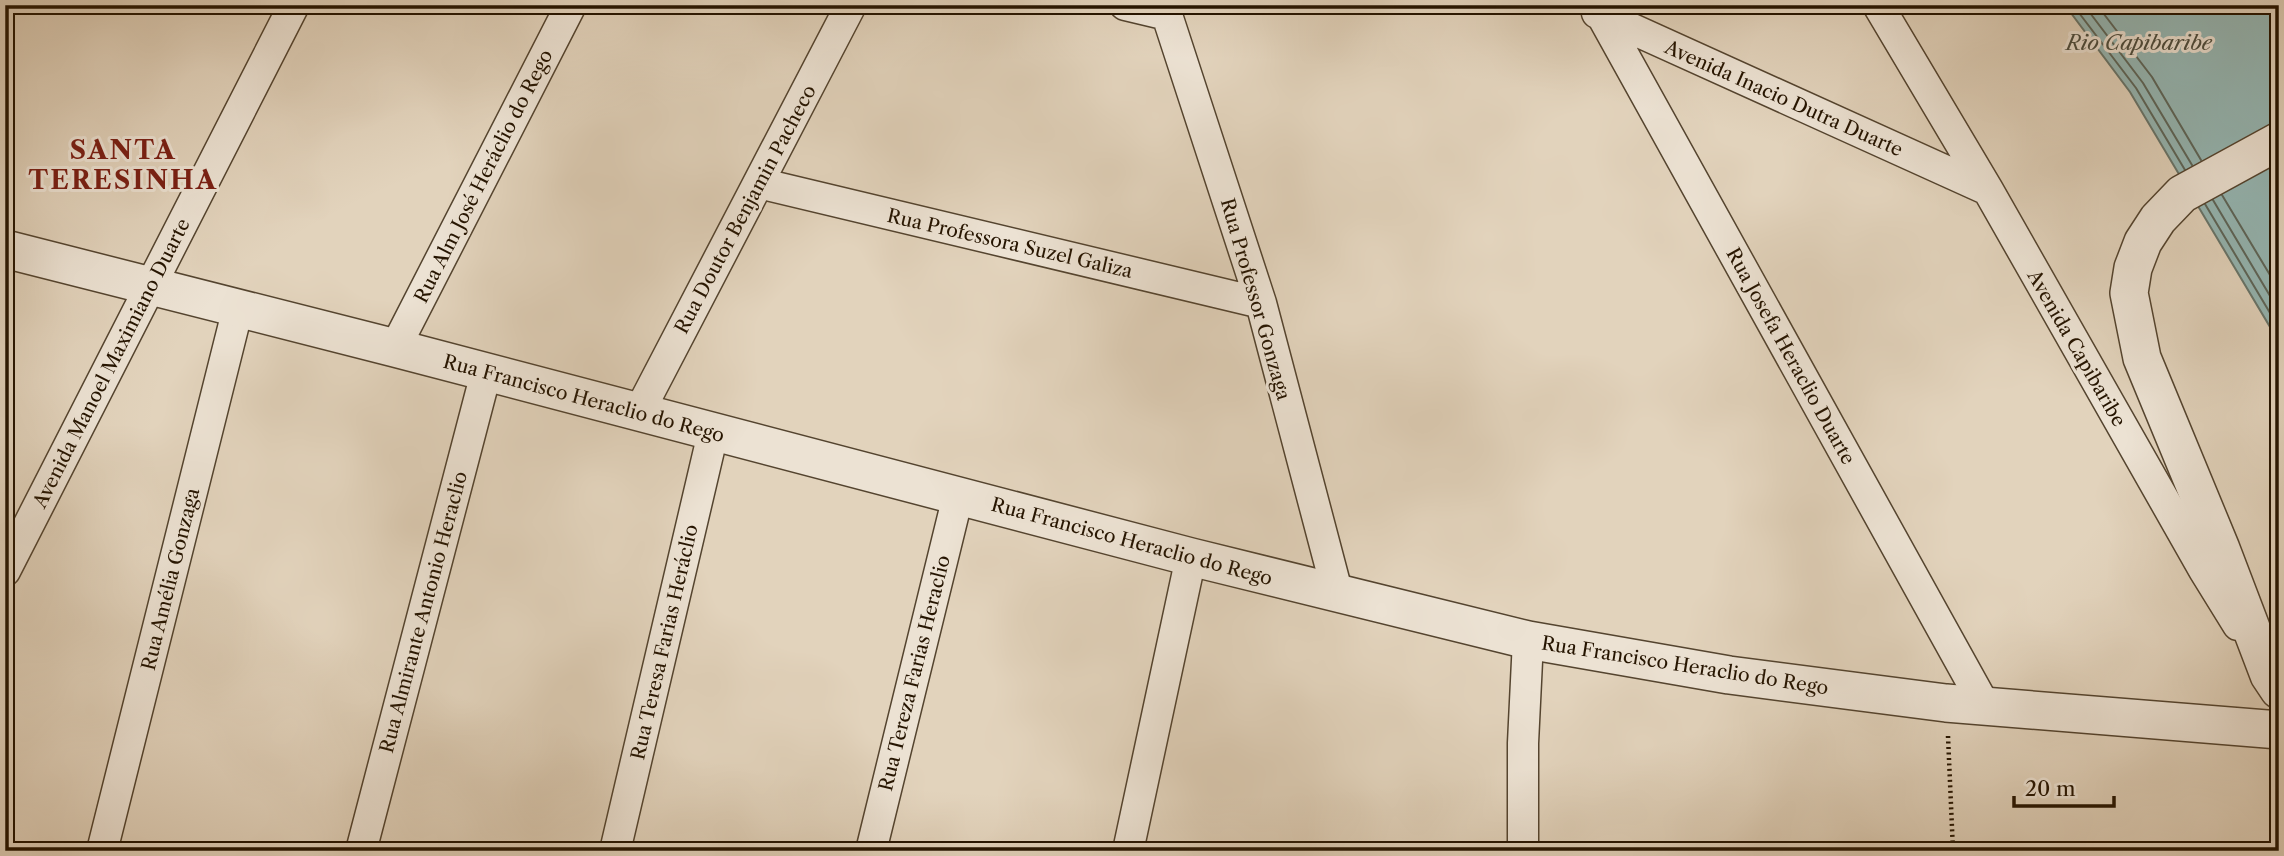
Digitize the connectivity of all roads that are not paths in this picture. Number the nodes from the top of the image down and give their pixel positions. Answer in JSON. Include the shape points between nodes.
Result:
{"nodes":[{"id":1,"x":294,"y":5,"type":"edge"},
{"id":2,"x":571,"y":5,"type":"edge"},
{"id":3,"x":851,"y":5,"type":"edge"},
{"id":4,"x":1125,"y":5,"type":"edge"},
{"id":5,"x":1878,"y":5,"type":"edge"},
{"id":6,"x":1593,"y":9,"type":"edge"},
{"id":7,"x":1167,"y":10,"type":"edge"},
{"id":8,"x":2279,"y":141,"type":"edge"},
{"id":9,"x":759,"y":183,"type":"junction"},
{"id":10,"x":1988,"y":190,"type":"junction"},
{"id":11,"x":5,"y":249,"type":"edge"},
{"id":12,"x":151,"y":285,"type":"junction"},
{"id":13,"x":1261,"y":303,"type":"junction"},
{"id":14,"x":238,"y":308,"type":"junction"},
{"id":15,"x":395,"y":348,"type":"junction"},
{"id":16,"x":486,"y":373,"type":"junction"},
{"id":17,"x":639,"y":412,"type":"junction"},
{"id":18,"x":713,"y":433,"type":"junction"},
{"id":19,"x":958,"y":496,"type":"junction"},
{"id":20,"x":1191,"y":557,"type":"junction"},
{"id":21,"x":5,"y":571,"type":"edge"},
{"id":22,"x":1338,"y":594,"type":"junction"},
{"id":23,"x":1528,"y":640,"type":"junction"},
{"id":24,"x":2274,"y":682,"type":"edge"},
{"id":25,"x":1986,"y":708,"type":"junction"},
{"id":26,"x":2279,"y":730,"type":"edge"},
{"id":27,"x":102,"y":851,"type":"edge"},
{"id":28,"x":361,"y":851,"type":"edge"},
{"id":29,"x":615,"y":851,"type":"edge"},
{"id":30,"x":871,"y":851,"type":"edge"},
{"id":31,"x":1128,"y":851,"type":"edge"},
{"id":32,"x":1523,"y":851,"type":"edge"}],
"edges":[{"from":1,"to":12,"type":"street","name":"Avenida Manoel Maximiano Duarte"},
{"from":2,"to":15,"type":"street","name":"Rua Alm José Heráclio do Rego"},
{"from":3,"to":9,"type":"street","name":"Rua Doutor Benjamin Pacheco"},
{"from":4,"to":7,"type":"street"},
{"from":5,"to":10,"type":"street","name":"Avenida Capibaribe"},
{"from":6,"to":10,"type":"street","name":"Avenida Inacio Dutra Duarte"},
{"from":6,"to":25,"type":"street","name":"Rua Josefa Heraclio Duarte"},
{"from":7,"to":13,"type":"street","name":"Rua Professor Gonzaga"},
{"from":8,"to":24,"type":"street","via":[[2182,194],[2143,242],[2129,293],[2142,358]]},
{"from":9,"to":13,"type":"street","name":"Rua Professora Suzel Galiza"},
{"from":9,"to":17,"type":"street","name":"Rua Doutor Benjamin Pacheco"},
{"from":10,"to":24,"type":"street","name":"Avenida Capibaribe","via":[[2204,570]]},
{"from":11,"to":12,"type":"street","name":"Rua Francisco Heraclio do Rego"},
{"from":12,"to":14,"type":"street","name":"Rua Francisco Heraclio do Rego"},
{"from":12,"to":21,"type":"street","name":"Avenida Manoel Maximiano Duarte"},
{"from":13,"to":22,"type":"street","name":"Rua Professor Gonzaga"},
{"from":14,"to":15,"type":"street","name":"Rua Francisco Heraclio do Rego"},
{"from":14,"to":27,"type":"street","name":"Rua Amélia Gonzaga"},
{"from":15,"to":16,"type":"street","name":"Rua Francisco Heraclio do Rego"},
{"from":16,"to":17,"type":"street","name":"Rua Francisco Heraclio do Rego"},
{"from":16,"to":28,"type":"street","name":"Rua Almirante Antonio Heraclio"},
{"from":17,"to":18,"type":"street","name":"Rua Francisco Heraclio do Rego"},
{"from":18,"to":19,"type":"street","name":"Rua Francisco Heraclio do Rego"},
{"from":18,"to":29,"type":"street","name":"Rua Teresa Farias Heráclio"},
{"from":19,"to":20,"type":"street","name":"Rua Francisco Heraclio do Rego"},
{"from":19,"to":30,"type":"street","name":"Rua Tereza Farias Heraclio"},
{"from":20,"to":22,"type":"street","name":"Rua Francisco Heraclio do Rego"},
{"from":20,"to":31,"type":"street"},
{"from":22,"to":23,"type":"street","name":"Rua Francisco Heraclio do Rego"},
{"from":23,"to":25,"type":"street","name":"Rua Francisco Heraclio do Rego","via":[[1729,675]]},
{"from":23,"to":32,"type":"street"},
{"from":25,"to":26,"type":"street","name":"Rua Francisco Heraclio do Rego"}]}
